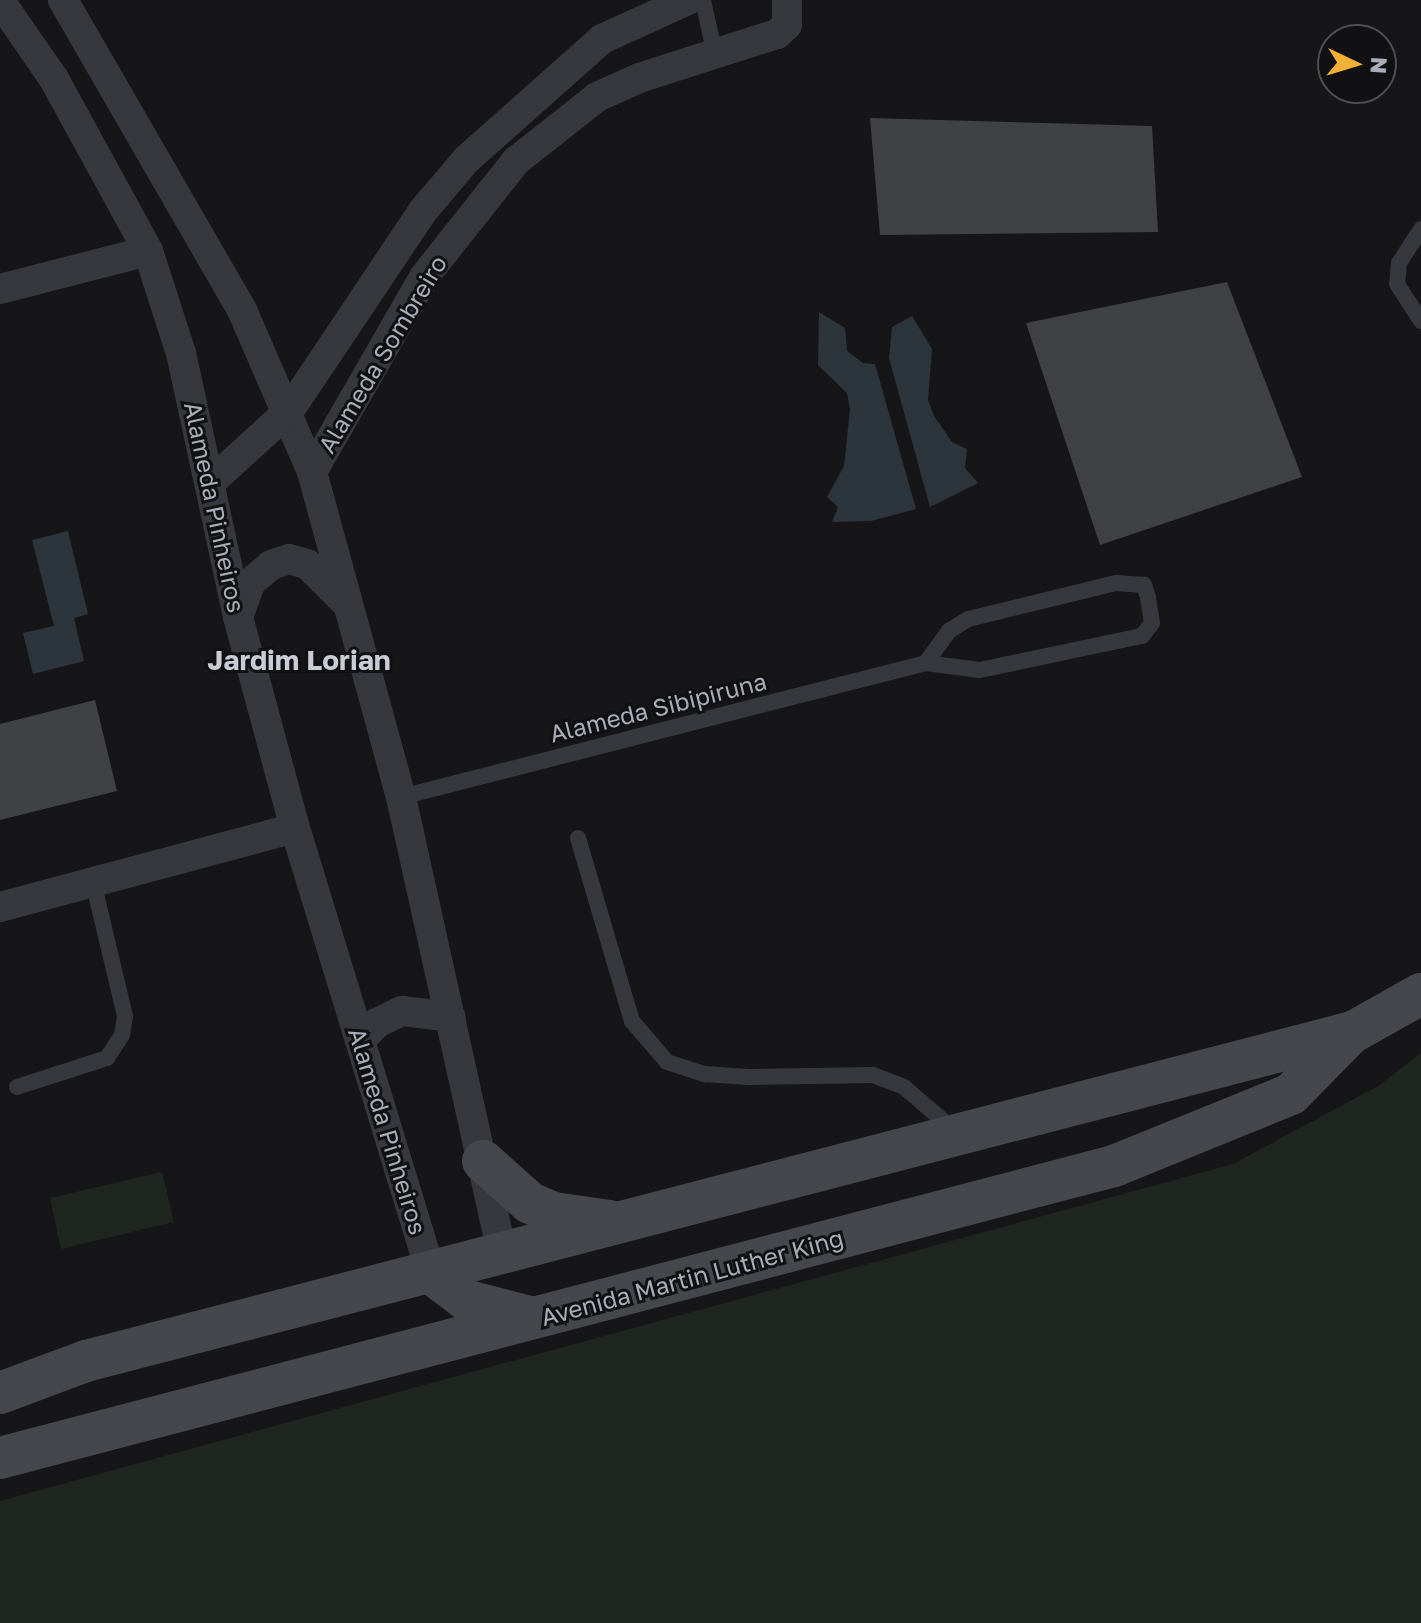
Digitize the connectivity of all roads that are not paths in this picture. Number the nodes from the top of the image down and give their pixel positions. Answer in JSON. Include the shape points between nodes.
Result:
{"nodes":[{"id":1,"x":63,"y":0,"type":"edge"},
{"id":2,"x":688,"y":0,"type":"edge"},
{"id":3,"x":703,"y":0,"type":"edge"},
{"id":4,"x":787,"y":0,"type":"edge"},
{"id":5,"x":0,"y":1,"type":"edge"},
{"id":6,"x":624,"y":27,"type":"junction"},
{"id":7,"x":715,"y":55,"type":"junction"},
{"id":8,"x":639,"y":78,"type":"junction"},
{"id":9,"x":1421,"y":229,"type":"edge"},
{"id":10,"x":148,"y":251,"type":"junction"},
{"id":11,"x":0,"y":289,"type":"edge"},
{"id":12,"x":1421,"y":321,"type":"edge"},
{"id":13,"x":289,"y":411,"type":"junction"},
{"id":14,"x":312,"y":472,"type":"junction"},
{"id":15,"x":212,"y":481,"type":"junction"},
{"id":16,"x":349,"y":606,"type":"junction"},
{"id":17,"x":238,"y":617,"type":"junction"},
{"id":18,"x":926,"y":663,"type":"junction"},
{"id":19,"x":401,"y":797,"type":"junction"},
{"id":20,"x":295,"y":828,"type":"junction"},
{"id":21,"x":578,"y":838,"type":"dead end"},
{"id":22,"x":93,"y":882,"type":"junction"},
{"id":23,"x":0,"y":907,"type":"edge"},
{"id":24,"x":1421,"y":994,"type":"edge"},
{"id":25,"x":451,"y":1017,"type":"junction"},
{"id":26,"x":1353,"y":1032,"type":"junction"},
{"id":27,"x":360,"y":1041,"type":"junction"},
{"id":28,"x":17,"y":1087,"type":"dead end"},
{"id":29,"x":1104,"y":1096,"type":"junction"},
{"id":30,"x":961,"y":1136,"type":"junction"},
{"id":31,"x":1145,"y":1155,"type":"junction"},
{"id":32,"x":483,"y":1161,"type":"junction"},
{"id":33,"x":630,"y":1223,"type":"junction"},
{"id":34,"x":503,"y":1256,"type":"junction"},
{"id":35,"x":431,"y":1273,"type":"junction"},
{"id":36,"x":475,"y":1324,"type":"junction"},
{"id":37,"x":0,"y":1393,"type":"edge"},
{"id":38,"x":0,"y":1458,"type":"edge"}],
"edges":[{"from":1,"to":13,"type":"street","via":[[242,310]]},
{"from":2,"to":6,"type":"street","name":"Alameda Sombreiro"},
{"from":3,"to":7,"type":"lane"},
{"from":4,"to":7,"type":"street","name":"Alameda Sombreiro","via":[[787,25],[777,34]]},
{"from":5,"to":10,"type":"street","name":"Alameda Pinheiros","via":[[62,92]]},
{"from":6,"to":8,"type":"street"},
{"from":6,"to":13,"type":"street","name":"Alameda Sombreiro","via":[[579,56],[467,159],[422,212]]},
{"from":7,"to":8,"type":"street","name":"Alameda Sombreiro"},
{"from":8,"to":14,"type":"street","name":"Alameda Sombreiro","via":[[567,118],[496,183],[424,277]]},
{"from":9,"to":12,"type":"lane","via":[[1399,263],[1397,284]]},
{"from":10,"to":11,"type":"street"},
{"from":10,"to":15,"type":"street","name":"Alameda Pinheiros","via":[[181,353]]},
{"from":13,"to":14,"type":"street"},
{"from":13,"to":15,"type":"street","name":"Alameda Sombreiro"},
{"from":14,"to":16,"type":"street"},
{"from":15,"to":17,"type":"street","name":"Alameda Pinheiros"},
{"from":16,"to":17,"type":"street","via":[[307,564],[289,559],[271,565],[251,582]]},
{"from":16,"to":19,"type":"street"},
{"from":17,"to":20,"type":"street","name":"Alameda Pinheiros"},
{"from":18,"to":18,"type":"lane","via":[[980,670],[1142,636],[1152,623],[1148,597],[1144,585],[1116,583],[968,619],[949,631]]},
{"from":18,"to":19,"type":"lane","name":"Alameda Sibipiruna"},
{"from":19,"to":25,"type":"street"},
{"from":20,"to":22,"type":"street"},
{"from":20,"to":27,"type":"street","name":"Alameda Pinheiros"},
{"from":21,"to":30,"type":"lane","via":[[632,1021],[647,1045],[667,1062],[705,1074],[749,1077],[873,1075],[904,1087]]},
{"from":22,"to":23,"type":"street"},
{"from":22,"to":28,"type":"lane","via":[[125,1016],[122,1035],[107,1058]]},
{"from":24,"to":26,"type":"main road","name":"Avenida Martin Luther King"},
{"from":25,"to":27,"type":"street","via":[[402,1011],[377,1023]]},
{"from":25,"to":32,"type":"street"},
{"from":26,"to":29,"type":"main road","name":"Avenida Martin Luther King"},
{"from":26,"to":31,"type":"main road","name":"Avenida Martin Luther King","via":[[1291,1094]]},
{"from":27,"to":35,"type":"street","name":"Alameda Pinheiros"},
{"from":29,"to":30,"type":"main road","name":"Avenida Martin Luther King"},
{"from":29,"to":31,"type":"main road","via":[[1142,1097],[1165,1108],[1167,1132]]},
{"from":30,"to":33,"type":"main road","name":"Avenida Martin Luther King"},
{"from":31,"to":36,"type":"main road","name":"Avenida Martin Luther King","via":[[535,1318]]},
{"from":32,"to":33,"type":"main road","via":[[508,1188],[554,1213]]},
{"from":32,"to":34,"type":"street"},
{"from":33,"to":34,"type":"main road","name":"Avenida Martin Luther King"},
{"from":34,"to":35,"type":"main road","name":"Avenida Martin Luther King"},
{"from":34,"to":36,"type":"main road","via":[[499,1293]]},
{"from":35,"to":36,"type":"main road"},
{"from":35,"to":37,"type":"main road","name":"Avenida Martin Luther King","via":[[86,1361]]},
{"from":36,"to":38,"type":"main road","name":"Avenida Martin Luther King"}]}
